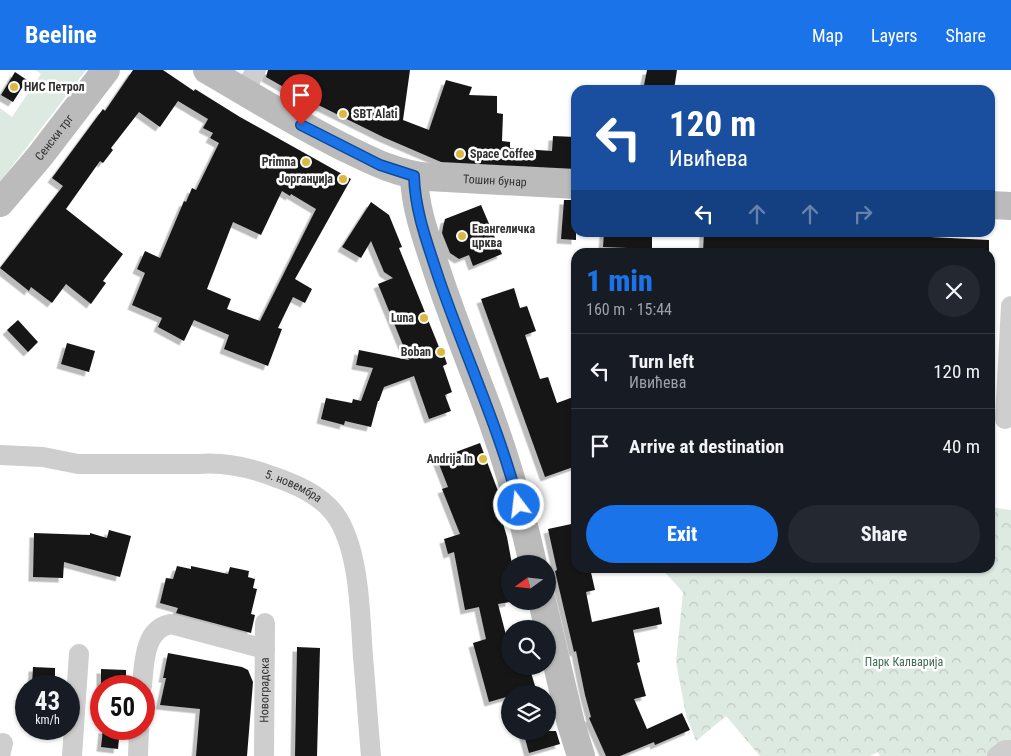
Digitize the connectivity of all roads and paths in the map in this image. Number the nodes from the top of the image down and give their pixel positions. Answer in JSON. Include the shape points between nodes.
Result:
{"nodes":[{"id":1,"x":106,"y":70,"type":"edge"},
{"id":2,"x":207,"y":70,"type":"edge"},
{"id":3,"x":250,"y":81,"type":"edge"},
{"id":4,"x":414,"y":176,"type":"junction"},
{"id":5,"x":571,"y":185,"type":"edge"},
{"id":6,"x":0,"y":204,"type":"edge"},
{"id":7,"x":995,"y":205,"type":"edge"},
{"id":8,"x":1011,"y":206,"type":"edge"},
{"id":9,"x":1011,"y":306,"type":"edge"},
{"id":10,"x":1002,"y":419,"type":"edge"},
{"id":11,"x":0,"y":455,"type":"edge"},
{"id":12,"x":532,"y":555,"type":"edge"},
{"id":13,"x":544,"y":610,"type":"edge"},
{"id":14,"x":265,"y":623,"type":"dead end"},
{"id":15,"x":265,"y":649,"type":"junction"},
{"id":16,"x":79,"y":654,"type":"dead end"},
{"id":17,"x":143,"y":675,"type":"edge"},
{"id":18,"x":139,"y":740,"type":"edge"},
{"id":19,"x":72,"y":756,"type":"edge"},
{"id":20,"x":138,"y":756,"type":"edge"},
{"id":21,"x":264,"y":756,"type":"edge"},
{"id":22,"x":371,"y":756,"type":"edge"},
{"id":23,"x":581,"y":756,"type":"edge"}],
"edges":[{"from":1,"to":6,"type":"main road","name":"Сенски трг"},
{"from":2,"to":3,"type":"main road","name":"Тошин бунар"},
{"from":3,"to":4,"type":"main road","name":"Тошин бунар","via":[[292,120],[392,170]]},
{"from":4,"to":5,"type":"main road","name":"Тошин бунар"},
{"from":4,"to":12,"type":"main road","via":[[420,221],[505,456]]},
{"from":7,"to":8,"type":"main road"},
{"from":9,"to":10,"type":"street"},
{"from":11,"to":22,"type":"street","name":"5. новембра","via":[[78,464],[216,462],[255,470],[299,486],[327,505],[343,528],[359,597]]},
{"from":13,"to":23,"type":"main road"},
{"from":14,"to":15,"type":"street","name":"Новоградска"},
{"from":15,"to":17,"type":"street","via":[[170,624],[154,632]]},
{"from":15,"to":21,"type":"street","name":"Новоградска"},
{"from":16,"to":19,"type":"street"},
{"from":18,"to":20,"type":"street"}]}
